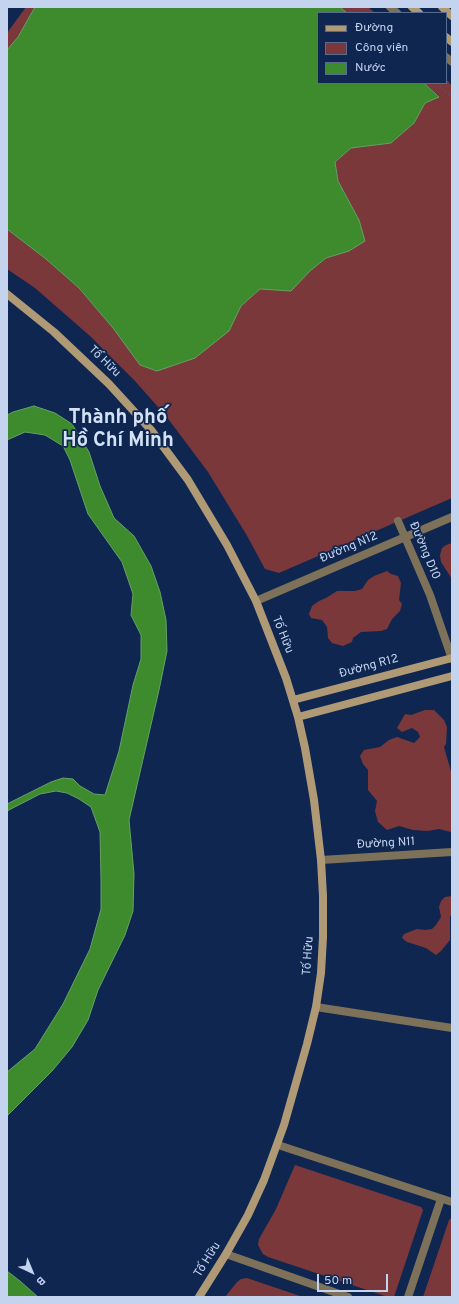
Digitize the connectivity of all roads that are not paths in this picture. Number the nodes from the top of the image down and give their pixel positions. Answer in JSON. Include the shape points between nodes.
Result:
{"nodes":[{"id":1,"x":442,"y":7,"type":"edge"},
{"id":2,"x":452,"y":16,"type":"edge"},
{"id":3,"x":7,"y":294,"type":"edge"},
{"id":4,"x":452,"y":517,"type":"edge"},
{"id":5,"x":398,"y":520,"type":"dead end"},
{"id":6,"x":406,"y":537,"type":"junction"},
{"id":7,"x":256,"y":602,"type":"junction"},
{"id":8,"x":452,"y":658,"type":"edge"},
{"id":9,"x":452,"y":676,"type":"edge"},
{"id":10,"x":293,"y":700,"type":"junction"},
{"id":11,"x":298,"y":717,"type":"junction"},
{"id":12,"x":452,"y":852,"type":"edge"},
{"id":13,"x":321,"y":860,"type":"junction"},
{"id":14,"x":316,"y":1007,"type":"junction"},
{"id":15,"x":452,"y":1028,"type":"edge"},
{"id":16,"x":278,"y":1145,"type":"junction"},
{"id":17,"x":442,"y":1199,"type":"junction"},
{"id":18,"x":452,"y":1202,"type":"edge"},
{"id":19,"x":226,"y":1254,"type":"junction"},
{"id":20,"x":198,"y":1297,"type":"edge"},
{"id":21,"x":348,"y":1297,"type":"edge"},
{"id":22,"x":408,"y":1297,"type":"edge"}],
"edges":[{"from":1,"to":2,"type":"main road"},
{"from":3,"to":7,"type":"main road","name":"Tố Hữu","via":[[85,361],[151,430],[188,480],[215,523]]},
{"from":4,"to":6,"type":"street","name":"Đường N12"},
{"from":5,"to":6,"type":"street","name":"Đường D10"},
{"from":6,"to":7,"type":"street","name":"Đường N12"},
{"from":6,"to":8,"type":"street","name":"Đường D10"},
{"from":7,"to":10,"type":"main road","name":"Tố Hữu"},
{"from":8,"to":10,"type":"main road","name":"Đường R12"},
{"from":9,"to":11,"type":"main road"},
{"from":10,"to":11,"type":"main road","name":"Tố Hữu"},
{"from":11,"to":13,"type":"main road","name":"Tố Hữu","via":[[314,800]]},
{"from":12,"to":13,"type":"street","name":"Đường N11"},
{"from":13,"to":14,"type":"main road","name":"Tố Hữu","via":[[323,937]]},
{"from":14,"to":15,"type":"street"},
{"from":14,"to":16,"type":"main road","name":"Tố Hữu"},
{"from":16,"to":17,"type":"street"},
{"from":16,"to":19,"type":"main road","name":"Tố Hữu","via":[[251,1208]]},
{"from":17,"to":18,"type":"street"},
{"from":17,"to":22,"type":"street"},
{"from":19,"to":20,"type":"main road","name":"Tố Hữu"},
{"from":19,"to":21,"type":"street"}]}
